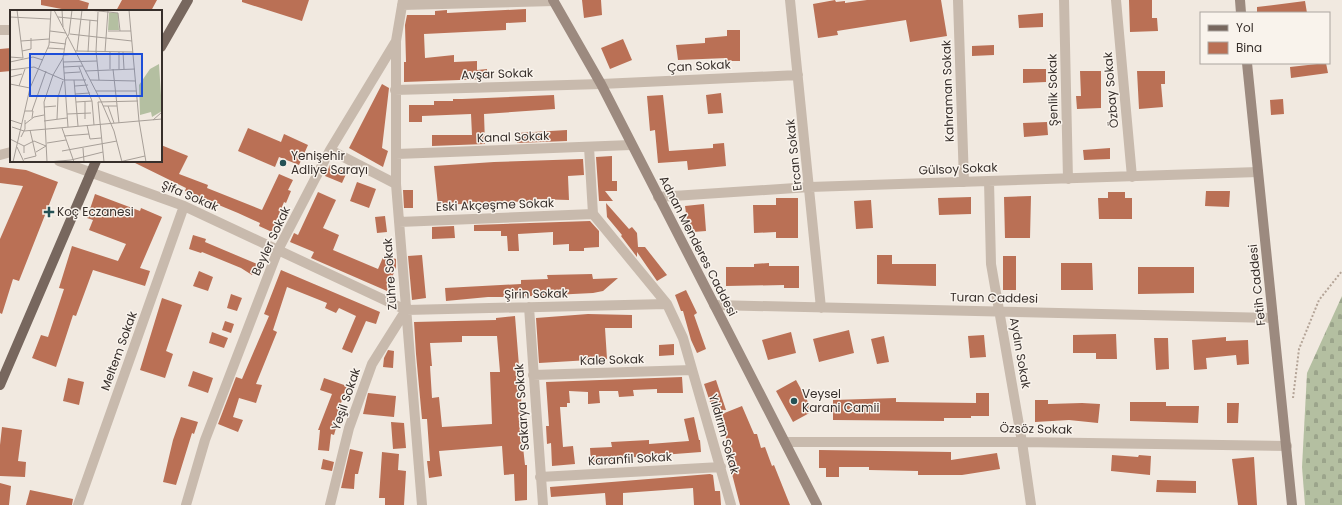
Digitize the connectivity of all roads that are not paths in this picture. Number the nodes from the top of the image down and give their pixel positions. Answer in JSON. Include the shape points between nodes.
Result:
{"nodes":[{"id":1,"x":188,"y":0,"type":"edge"},
{"id":2,"x":790,"y":0,"type":"edge"},
{"id":3,"x":958,"y":0,"type":"edge"},
{"id":4,"x":1064,"y":0,"type":"edge"},
{"id":5,"x":1116,"y":0,"type":"edge"},
{"id":6,"x":1240,"y":0,"type":"edge"},
{"id":7,"x":554,"y":1,"type":"edge"},
{"id":8,"x":402,"y":2,"type":"edge"},
{"id":9,"x":1241,"y":12,"type":"edge"},
{"id":10,"x":396,"y":41,"type":"junction"},
{"id":11,"x":162,"y":45,"type":"edge"},
{"id":12,"x":1247,"y":64,"type":"edge"},
{"id":13,"x":798,"y":75,"type":"junction"},
{"id":14,"x":601,"y":84,"type":"junction"},
{"id":15,"x":395,"y":90,"type":"junction"},
{"id":16,"x":631,"y":145,"type":"junction"},
{"id":17,"x":589,"y":147,"type":"junction"},
{"id":18,"x":330,"y":150,"type":"junction"},
{"id":19,"x":10,"y":152,"type":"edge"},
{"id":20,"x":396,"y":154,"type":"junction"},
{"id":21,"x":0,"y":155,"type":"edge"},
{"id":22,"x":63,"y":162,"type":"edge"},
{"id":23,"x":95,"y":162,"type":"edge"},
{"id":24,"x":90,"y":171,"type":"junction"},
{"id":25,"x":1258,"y":172,"type":"junction"},
{"id":26,"x":1132,"y":177,"type":"junction"},
{"id":27,"x":1068,"y":179,"type":"junction"},
{"id":28,"x":989,"y":181,"type":"junction"},
{"id":29,"x":964,"y":182,"type":"junction"},
{"id":30,"x":396,"y":184,"type":"junction"},
{"id":31,"x":810,"y":187,"type":"junction"},
{"id":32,"x":658,"y":198,"type":"junction"},
{"id":33,"x":184,"y":206,"type":"junction"},
{"id":34,"x":593,"y":214,"type":"junction"},
{"id":35,"x":399,"y":222,"type":"junction"},
{"id":36,"x":278,"y":250,"type":"junction"},
{"id":37,"x":667,"y":304,"type":"junction"},
{"id":38,"x":714,"y":305,"type":"junction"},
{"id":39,"x":529,"y":307,"type":"junction"},
{"id":40,"x":821,"y":308,"type":"junction"},
{"id":41,"x":406,"y":310,"type":"junction"},
{"id":42,"x":999,"y":312,"type":"junction"},
{"id":43,"x":1273,"y":318,"type":"junction"},
{"id":44,"x":692,"y":370,"type":"junction"},
{"id":45,"x":533,"y":375,"type":"junction"},
{"id":46,"x":0,"y":385,"type":"edge"},
{"id":47,"x":785,"y":442,"type":"junction"},
{"id":48,"x":1022,"y":442,"type":"junction"},
{"id":49,"x":1287,"y":446,"type":"junction"},
{"id":50,"x":721,"y":467,"type":"junction"},
{"id":51,"x":540,"y":476,"type":"junction"},
{"id":52,"x":78,"y":505,"type":"edge"},
{"id":53,"x":186,"y":505,"type":"edge"},
{"id":54,"x":330,"y":505,"type":"edge"},
{"id":55,"x":422,"y":505,"type":"edge"},
{"id":56,"x":542,"y":505,"type":"edge"},
{"id":57,"x":731,"y":505,"type":"edge"},
{"id":58,"x":817,"y":505,"type":"edge"},
{"id":59,"x":1031,"y":505,"type":"edge"},
{"id":60,"x":1292,"y":505,"type":"edge"}],
"edges":[{"from":1,"to":11,"type":"main road"},
{"from":2,"to":13,"type":"street","name":"Ercan Sokak"},
{"from":3,"to":29,"type":"street","name":"Kahraman Sokak"},
{"from":4,"to":27,"type":"street","name":"Şenlik Sokak"},
{"from":5,"to":26,"type":"street","name":"Özbay Sokak"},
{"from":6,"to":9,"type":"street"},
{"from":7,"to":8,"type":"street"},
{"from":7,"to":14,"type":"street","name":"Adnan Menderes Caddesi"},
{"from":8,"to":10,"type":"street","name":"Beyler Sokak"},
{"from":10,"to":15,"type":"street","name":"Zühre Sokak"},
{"from":10,"to":18,"type":"street","name":"Beyler Sokak"},
{"from":12,"to":25,"type":"street","name":"Fetih Caddesi"},
{"from":13,"to":14,"type":"street","name":"Çan Sokak"},
{"from":13,"to":31,"type":"street","name":"Ercan Sokak"},
{"from":14,"to":15,"type":"street","name":"Avşar Sokak"},
{"from":14,"to":16,"type":"street","name":"Adnan Menderes Caddesi"},
{"from":15,"to":20,"type":"street","name":"Zühre Sokak"},
{"from":16,"to":17,"type":"street","name":"Kanal Sokak"},
{"from":16,"to":32,"type":"street","name":"Adnan Menderes Caddesi"},
{"from":17,"to":20,"type":"street","name":"Kanal Sokak"},
{"from":17,"to":34,"type":"street"},
{"from":18,"to":30,"type":"street"},
{"from":18,"to":36,"type":"street","name":"Beyler Sokak"},
{"from":19,"to":21,"type":"street"},
{"from":20,"to":30,"type":"street","name":"Zühre Sokak"},
{"from":22,"to":24,"type":"street","name":"Şifa Sokak"},
{"from":23,"to":24,"type":"main road"},
{"from":24,"to":33,"type":"street","name":"Şifa Sokak"},
{"from":24,"to":46,"type":"main road"},
{"from":25,"to":26,"type":"street","name":"Gülsoy Sokak"},
{"from":25,"to":43,"type":"street","name":"Fetih Caddesi"},
{"from":26,"to":27,"type":"street","name":"Gülsoy Sokak"},
{"from":27,"to":28,"type":"street","name":"Gülsoy Sokak"},
{"from":28,"to":29,"type":"street","name":"Gülsoy Sokak"},
{"from":28,"to":42,"type":"street","name":"Aydın Sokak","via":[[991,264]]},
{"from":29,"to":31,"type":"street","name":"Gülsoy Sokak"},
{"from":30,"to":35,"type":"street","name":"Zühre Sokak"},
{"from":31,"to":32,"type":"street","name":"Gülsoy Sokak"},
{"from":31,"to":40,"type":"street","name":"Ercan Sokak"},
{"from":32,"to":38,"type":"street","name":"Adnan Menderes Caddesi"},
{"from":33,"to":36,"type":"street","name":"Şifa Sokak"},
{"from":33,"to":52,"type":"street","name":"Meltem Sokak"},
{"from":34,"to":35,"type":"street","name":"Eski Akçeşme Sokak"},
{"from":34,"to":37,"type":"street"},
{"from":35,"to":41,"type":"street","name":"Zühre Sokak"},
{"from":36,"to":41,"type":"street","name":"Şifa Sokak"},
{"from":36,"to":53,"type":"street","name":"Beyler Sokak","via":[[205,440]]},
{"from":37,"to":39,"type":"street","name":"Şirin Sokak"},
{"from":37,"to":44,"type":"street","via":[[683,338]]},
{"from":38,"to":40,"type":"street","name":"Turan Caddesi"},
{"from":38,"to":47,"type":"street","name":"Adnan Menderes Caddesi"},
{"from":39,"to":41,"type":"street","name":"Şirin Sokak"},
{"from":39,"to":45,"type":"street","name":"Sakarya Sokak"},
{"from":40,"to":42,"type":"street","name":"Turan Caddesi"},
{"from":41,"to":54,"type":"street","name":"Yeşil Sokak","via":[[372,364],[349,428]]},
{"from":41,"to":55,"type":"street","name":"Zühre Sokak"},
{"from":42,"to":43,"type":"street","name":"Turan Caddesi"},
{"from":42,"to":48,"type":"street","name":"Aydın Sokak"},
{"from":43,"to":49,"type":"street","name":"Fetih Caddesi"},
{"from":44,"to":45,"type":"street","name":"Kale Sokak"},
{"from":44,"to":50,"type":"street","name":"Yıldırım Sokak"},
{"from":45,"to":51,"type":"street","name":"Sakarya Sokak"},
{"from":47,"to":48,"type":"street","name":"Özsöz Sokak"},
{"from":47,"to":58,"type":"street","name":"Adnan Menderes Caddesi"},
{"from":48,"to":49,"type":"street","name":"Özsöz Sokak"},
{"from":48,"to":59,"type":"street","name":"Aydın Sokak"},
{"from":49,"to":60,"type":"street","name":"Fetih Caddesi"},
{"from":50,"to":51,"type":"street","name":"Karanfil Sokak"},
{"from":50,"to":57,"type":"street","name":"Yıldırım Sokak"},
{"from":51,"to":56,"type":"street","name":"Sakarya Sokak"}]}
